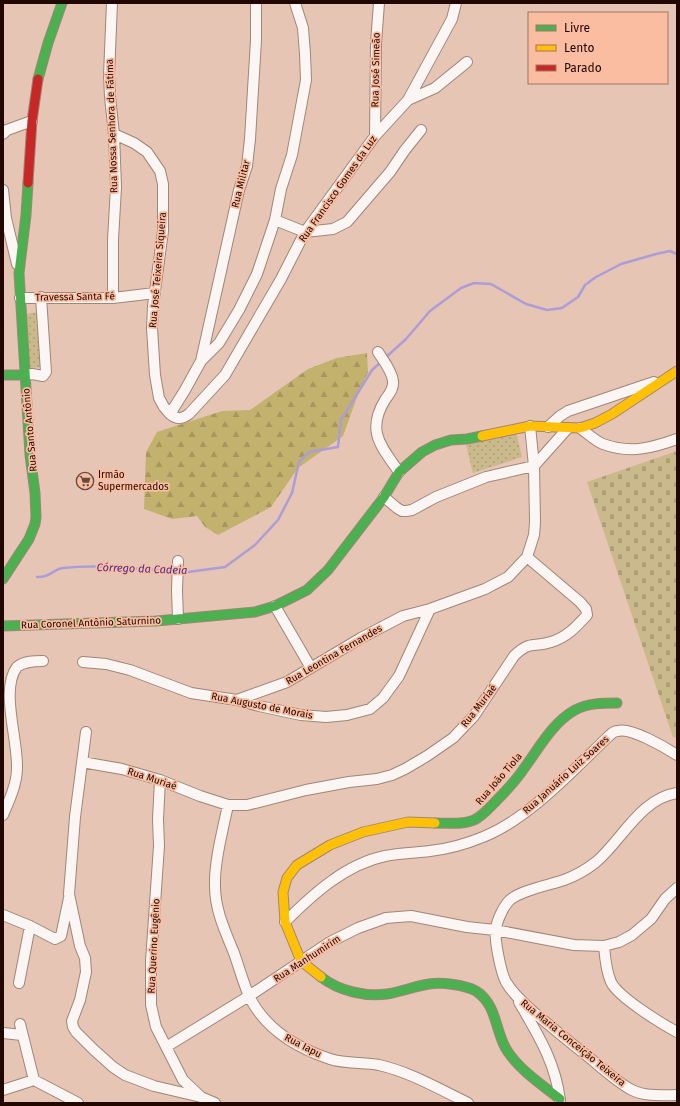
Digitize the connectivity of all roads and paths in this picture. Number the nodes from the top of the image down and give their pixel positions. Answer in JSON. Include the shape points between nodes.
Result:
{"nodes":[{"id":1,"x":62,"y":3,"type":"edge"},
{"id":2,"x":112,"y":3,"type":"edge"},
{"id":3,"x":256,"y":3,"type":"edge"},
{"id":4,"x":295,"y":3,"type":"edge"},
{"id":5,"x":379,"y":3,"type":"edge"},
{"id":6,"x":456,"y":3,"type":"edge"},
{"id":7,"x":467,"y":62,"type":"dead end"},
{"id":8,"x":408,"y":100,"type":"junction"},
{"id":9,"x":32,"y":121,"type":"junction"},
{"id":10,"x":421,"y":130,"type":"dead end"},
{"id":11,"x":3,"y":134,"type":"edge"},
{"id":12,"x":114,"y":134,"type":"junction"},
{"id":13,"x":375,"y":136,"type":"junction"},
{"id":14,"x":3,"y":190,"type":"edge"},
{"id":15,"x":4,"y":218,"type":"edge"},
{"id":16,"x":275,"y":220,"type":"junction"},
{"id":17,"x":305,"y":232,"type":"junction"},
{"id":18,"x":19,"y":273,"type":"junction"},
{"id":19,"x":155,"y":293,"type":"junction"},
{"id":20,"x":41,"y":297,"type":"junction"},
{"id":21,"x":20,"y":298,"type":"junction"},
{"id":22,"x":113,"y":298,"type":"junction"},
{"id":23,"x":379,"y":354,"type":"dead end"},
{"id":24,"x":200,"y":361,"type":"junction"},
{"id":25,"x":677,"y":371,"type":"edge"},
{"id":26,"x":3,"y":375,"type":"edge"},
{"id":27,"x":25,"y":375,"type":"junction"},
{"id":28,"x":664,"y":380,"type":"junction"},
{"id":29,"x":170,"y":414,"type":"junction"},
{"id":30,"x":530,"y":426,"type":"junction"},
{"id":31,"x":548,"y":426,"type":"junction"},
{"id":32,"x":568,"y":428,"type":"junction"},
{"id":33,"x":580,"y":428,"type":"junction"},
{"id":34,"x":677,"y":439,"type":"edge"},
{"id":35,"x":534,"y":466,"type":"junction"},
{"id":36,"x":399,"y":472,"type":"junction"},
{"id":37,"x":384,"y":497,"type":"junction"},
{"id":38,"x":527,"y":557,"type":"junction"},
{"id":39,"x":178,"y":564,"type":"dead end"},
{"id":40,"x":3,"y":579,"type":"edge"},
{"id":41,"x":275,"y":606,"type":"junction"},
{"id":42,"x":430,"y":609,"type":"junction"},
{"id":43,"x":178,"y":619,"type":"junction"},
{"id":44,"x":3,"y":626,"type":"edge"},
{"id":45,"x":43,"y":661,"type":"dead end"},
{"id":46,"x":83,"y":662,"type":"dead end"},
{"id":47,"x":311,"y":668,"type":"junction"},
{"id":48,"x":237,"y":700,"type":"junction"},
{"id":49,"x":617,"y":703,"type":"dead end"},
{"id":50,"x":86,"y":732,"type":"dead end"},
{"id":51,"x":677,"y":755,"type":"edge"},
{"id":52,"x":82,"y":762,"type":"junction"},
{"id":53,"x":160,"y":780,"type":"junction"},
{"id":54,"x":677,"y":793,"type":"edge"},
{"id":55,"x":228,"y":805,"type":"junction"},
{"id":56,"x":3,"y":815,"type":"edge"},
{"id":57,"x":677,"y":888,"type":"edge"},
{"id":58,"x":69,"y":894,"type":"junction"},
{"id":59,"x":3,"y":915,"type":"edge"},
{"id":60,"x":285,"y":922,"type":"junction"},
{"id":61,"x":30,"y":926,"type":"junction"},
{"id":62,"x":495,"y":930,"type":"junction"},
{"id":63,"x":604,"y":946,"type":"junction"},
{"id":64,"x":301,"y":961,"type":"junction"},
{"id":65,"x":19,"y":983,"type":"dead end"},
{"id":66,"x":515,"y":995,"type":"junction"},
{"id":67,"x":249,"y":996,"type":"junction"},
{"id":68,"x":20,"y":1024,"type":"dead end"},
{"id":69,"x":677,"y":1032,"type":"edge"},
{"id":70,"x":3,"y":1033,"type":"edge"},
{"id":71,"x":22,"y":1035,"type":"junction"},
{"id":72,"x":166,"y":1048,"type":"junction"},
{"id":73,"x":34,"y":1080,"type":"junction"},
{"id":74,"x":3,"y":1090,"type":"edge"},
{"id":75,"x":677,"y":1095,"type":"edge"},
{"id":76,"x":201,"y":1097,"type":"junction"},
{"id":77,"x":560,"y":1101,"type":"edge"},
{"id":78,"x":78,"y":1103,"type":"edge"},
{"id":79,"x":215,"y":1103,"type":"edge"},
{"id":80,"x":468,"y":1103,"type":"edge"}],
"edges":[{"from":1,"to":9,"type":"street","name":"Rua Santo Antônio","via":[[37,82]]},
{"from":2,"to":12,"type":"street","name":"Rua Nossa Senhora de Fátima","via":[[109,75]]},
{"from":3,"to":24,"type":"street","name":"Rua Militar","via":[[256,40],[247,166]]},
{"from":4,"to":16,"type":"street","via":[[303,28],[306,80],[292,155],[281,189]]},
{"from":5,"to":13,"type":"street","name":"Rua José Simeão"},
{"from":6,"to":8,"type":"street","name":"Rua Francisco Gomes da Luz","via":[[452,19]]},
{"from":7,"to":8,"type":"street","via":[[435,88]]},
{"from":8,"to":13,"type":"street","name":"Rua Francisco Gomes da Luz"},
{"from":9,"to":11,"type":"street","via":[[7,130]]},
{"from":9,"to":18,"type":"street","name":"Rua Santo Antônio","via":[[26,215]]},
{"from":10,"to":17,"type":"street","via":[[390,172],[347,222],[333,229]]},
{"from":12,"to":19,"type":"street","name":"Rua José Teixeira Siqueira","via":[[147,152],[160,171],[163,184],[163,231]]},
{"from":12,"to":22,"type":"street","name":"Rua Nossa Senhora de Fátima","via":[[116,187]]},
{"from":13,"to":17,"type":"street","name":"Rua Francisco Gomes da Luz"},
{"from":14,"to":15,"type":"street","name":"Rua Santo Antônio"},
{"from":15,"to":18,"type":"street","name":"Rua Santo Antônio"},
{"from":16,"to":17,"type":"street"},
{"from":16,"to":24,"type":"street","via":[[257,274],[238,310],[219,343]]},
{"from":17,"to":29,"type":"street","name":"Rua Francisco Gomes da Luz","via":[[281,279],[225,375],[189,414],[179,419]]},
{"from":18,"to":21,"type":"street","name":"Rua Santo Antônio"},
{"from":19,"to":22,"type":"street","name":"Travessa Santa Fé"},
{"from":19,"to":29,"type":"street","name":"Rua José Teixeira Siqueira","via":[[152,328],[155,375],[160,398]]},
{"from":20,"to":21,"type":"street","name":"Travessa Santa Fé"},
{"from":20,"to":22,"type":"street","name":"Travessa Santa Fé"},
{"from":20,"to":27,"type":"street","via":[[46,372],[44,376]]},
{"from":21,"to":27,"type":"street","name":"Rua Santo Antônio"},
{"from":23,"to":36,"type":"street","via":[[392,376],[394,385],[378,412],[375,422],[377,436],[380,446]]},
{"from":24,"to":29,"type":"street"},
{"from":25,"to":28,"type":"street","name":"Rua Coronel Antônio Saturnino"},
{"from":26,"to":27,"type":"street"},
{"from":27,"to":40,"type":"street","name":"Rua Santo Antônio","via":[[36,517],[29,539]]},
{"from":28,"to":31,"type":"street","name":"Rua Coronel Antônio Saturnino","via":[[568,411]]},
{"from":28,"to":33,"type":"street","name":"Rua Coronel Antônio Saturnino","via":[[612,414]]},
{"from":30,"to":31,"type":"street","name":"Rua Coronel Antônio Saturnino"},
{"from":30,"to":35,"type":"street"},
{"from":30,"to":36,"type":"street","name":"Rua Coronel Antônio Saturnino","via":[[435,445],[422,452]]},
{"from":31,"to":32,"type":"street","name":"Rua Coronel Antônio Saturnino"},
{"from":32,"to":33,"type":"street","name":"Rua Coronel Antônio Saturnino"},
{"from":32,"to":35,"type":"street"},
{"from":33,"to":34,"type":"street","via":[[602,444],[624,448],[655,447]]},
{"from":35,"to":37,"type":"street","via":[[486,477],[436,497],[412,510],[402,511]]},
{"from":35,"to":38,"type":"street","via":[[534,535]]},
{"from":36,"to":37,"type":"street","name":"Rua Coronel Antônio Saturnino"},
{"from":37,"to":41,"type":"street","name":"Rua Coronel Antônio Saturnino","via":[[328,570],[307,590]]},
{"from":38,"to":42,"type":"street","via":[[508,577],[485,589]]},
{"from":38,"to":55,"type":"street","name":"Rua Muriaé","via":[[580,602],[586,609],[586,615],[562,638],[522,648],[474,716],[452,738],[427,756],[392,775],[306,790],[247,805]]},
{"from":39,"to":43,"type":"street"},
{"from":41,"to":43,"type":"street","name":"Rua Coronel Antônio Saturnino","via":[[255,612]]},
{"from":41,"to":47,"type":"street"},
{"from":42,"to":47,"type":"street","name":"Rua Leontina Fernandes","via":[[403,616]]},
{"from":42,"to":48,"type":"street","name":"Rua Augusto de Morais","via":[[399,676],[383,698],[370,709],[326,717],[300,715]]},
{"from":43,"to":44,"type":"street","name":"Rua Coronel Antônio Saturnino"},
{"from":45,"to":56,"type":"street","via":[[28,662],[17,667],[8,678],[5,689],[17,766],[16,779]]},
{"from":46,"to":48,"type":"street","name":"Rua Augusto de Morais","via":[[130,670],[190,693]]},
{"from":47,"to":48,"type":"street","name":"Rua Leontina Fernandes","via":[[287,682]]},
{"from":49,"to":60,"type":"street","name":"Rua João Tiola","via":[[596,703],[575,710],[562,720],[501,796],[474,820],[460,824],[408,822],[388,826],[363,832],[314,854],[297,866],[287,878],[283,892]]},
{"from":50,"to":52,"type":"street"},
{"from":51,"to":60,"type":"street","name":"Rua Januário Luiz Soares","via":[[639,735],[624,730],[618,731],[610,735],[517,820],[483,837],[456,846],[398,853],[370,860],[320,888]]},
{"from":52,"to":53,"type":"street","name":"Rua Muriaé","via":[[122,769]]},
{"from":52,"to":58,"type":"street"},
{"from":53,"to":55,"type":"street","name":"Rua Muriaé"},
{"from":53,"to":72,"type":"street","name":"Rua Querino Eugênio","via":[[159,846],[150,992],[156,1027]]},
{"from":54,"to":62,"type":"street","via":[[654,801],[604,855],[579,874],[515,896],[500,915]]},
{"from":55,"to":67,"type":"street","name":"Rua Iapu","via":[[214,886],[222,924]]},
{"from":57,"to":63,"type":"street","name":"Rua Manhumirim","via":[[665,899],[651,919],[632,935]]},
{"from":58,"to":61,"type":"street","via":[[60,938],[55,939]]},
{"from":58,"to":76,"type":"street","via":[[85,958],[86,972],[72,1021],[76,1032],[125,1075],[154,1086]]},
{"from":59,"to":61,"type":"street"},
{"from":60,"to":64,"type":"street","name":"Rua João Tiola"},
{"from":61,"to":65,"type":"street"},
{"from":62,"to":63,"type":"street","name":"Rua Manhumirim","via":[[574,945]]},
{"from":62,"to":64,"type":"street","name":"Rua Manhumirim","via":[[411,916],[386,918],[330,942]]},
{"from":62,"to":66,"type":"street","name":"Rua Maria Conceição Teixeira","via":[[500,965],[505,981]]},
{"from":63,"to":69,"type":"street","via":[[606,967],[612,983],[622,995]]},
{"from":64,"to":67,"type":"street","name":"Rua Manhumirim"},
{"from":64,"to":77,"type":"street","via":[[330,984],[365,994],[387,994],[430,984],[458,985],[476,991],[488,1001],[507,1051]]},
{"from":66,"to":75,"type":"street","name":"Rua Maria Conceição Teixeira","via":[[564,1038],[633,1091],[648,1095]]},
{"from":66,"to":77,"type":"street","via":[[547,1051]]},
{"from":67,"to":72,"type":"street","name":"Rua Manhumirim"},
{"from":67,"to":80,"type":"street","name":"Rua Iapu","via":[[269,1025],[290,1041],[332,1060],[377,1064],[398,1070]]},
{"from":68,"to":71,"type":"street"},
{"from":70,"to":71,"type":"street"},
{"from":71,"to":73,"type":"street"},
{"from":72,"to":76,"type":"street","name":"Rua Querino Eugênio","via":[[183,1080]]},
{"from":73,"to":74,"type":"street"},
{"from":73,"to":78,"type":"street"},
{"from":76,"to":79,"type":"street"}]}
